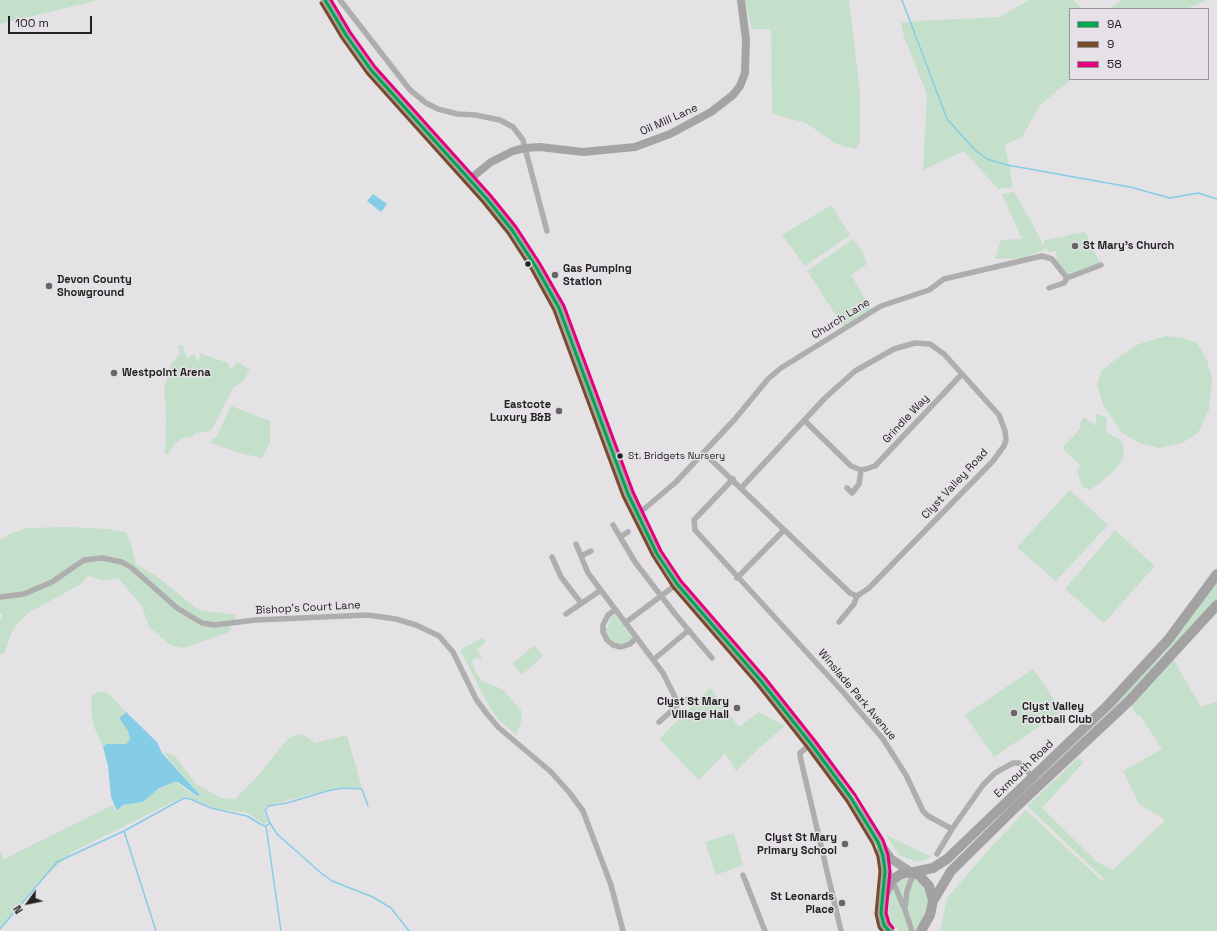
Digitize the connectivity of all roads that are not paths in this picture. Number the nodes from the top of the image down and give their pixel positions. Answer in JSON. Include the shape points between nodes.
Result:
{"nodes":[{"id":1,"x":325,"y":0,"type":"edge"},
{"id":2,"x":340,"y":0,"type":"edge"},
{"id":3,"x":741,"y":0,"type":"edge"},
{"id":4,"x":525,"y":148,"type":"junction"},
{"id":5,"x":470,"y":180,"type":"junction"},
{"id":6,"x":547,"y":231,"type":"dead end"},
{"id":7,"x":1101,"y":265,"type":"dead end"},
{"id":8,"x":1067,"y":278,"type":"junction"},
{"id":9,"x":1049,"y":288,"type":"dead end"},
{"id":10,"x":962,"y":374,"type":"junction"},
{"id":11,"x":805,"y":421,"type":"junction"},
{"id":12,"x":704,"y":453,"type":"junction"},
{"id":13,"x":861,"y":470,"type":"junction"},
{"id":14,"x":733,"y":479,"type":"junction"},
{"id":15,"x":742,"y":487,"type":"junction"},
{"id":16,"x":847,"y":488,"type":"dead end"},
{"id":17,"x":637,"y":515,"type":"junction"},
{"id":18,"x":613,"y":525,"type":"dead end"},
{"id":19,"x":784,"y":530,"type":"junction"},
{"id":20,"x":628,"y":532,"type":"dead end"},
{"id":21,"x":620,"y":537,"type":"junction"},
{"id":22,"x":576,"y":544,"type":"dead end"},
{"id":23,"x":591,"y":551,"type":"dead end"},
{"id":24,"x":581,"y":556,"type":"junction"},
{"id":25,"x":552,"y":557,"type":"dead end"},
{"id":26,"x":1217,"y":574,"type":"edge"},
{"id":27,"x":738,"y":578,"type":"junction"},
{"id":28,"x":677,"y":584,"type":"junction"},
{"id":29,"x":601,"y":590,"type":"junction"},
{"id":30,"x":661,"y":594,"type":"junction"},
{"id":31,"x":857,"y":596,"type":"junction"},
{"id":32,"x":0,"y":597,"type":"edge"},
{"id":33,"x":581,"y":603,"type":"junction"},
{"id":34,"x":1217,"y":605,"type":"edge"},
{"id":35,"x":615,"y":610,"type":"junction"},
{"id":36,"x":566,"y":614,"type":"dead end"},
{"id":37,"x":839,"y":622,"type":"dead end"},
{"id":38,"x":625,"y":623,"type":"junction"},
{"id":39,"x":689,"y":630,"type":"junction"},
{"id":40,"x":636,"y":638,"type":"junction"},
{"id":41,"x":712,"y":658,"type":"dead end"},
{"id":42,"x":653,"y":660,"type":"junction"},
{"id":43,"x":688,"y":699,"type":"dead end"},
{"id":44,"x":678,"y":703,"type":"junction"},
{"id":45,"x":659,"y":722,"type":"dead end"},
{"id":46,"x":811,"y":744,"type":"junction"},
{"id":47,"x":1032,"y":777,"type":"junction"},
{"id":48,"x":1040,"y":784,"type":"junction"},
{"id":49,"x":952,"y":829,"type":"junction"},
{"id":50,"x":878,"y":842,"type":"junction"},
{"id":51,"x":937,"y":854,"type":"dead end"},
{"id":52,"x":885,"y":863,"type":"junction"},
{"id":53,"x":913,"y":872,"type":"junction"},
{"id":54,"x":743,"y":875,"type":"dead end"},
{"id":55,"x":892,"y":880,"type":"junction"},
{"id":56,"x":884,"y":893,"type":"junction"},
{"id":57,"x":933,"y":901,"type":"junction"},
{"id":58,"x":905,"y":910,"type":"junction"},
{"id":59,"x":930,"y":915,"type":"junction"},
{"id":60,"x":886,"y":929,"type":"edge"},
{"id":61,"x":624,"y":931,"type":"edge"},
{"id":62,"x":765,"y":931,"type":"edge"},
{"id":63,"x":841,"y":931,"type":"edge"},
{"id":64,"x":912,"y":931,"type":"edge"},
{"id":65,"x":921,"y":931,"type":"edge"},
{"id":66,"x":928,"y":931,"type":"edge"}],
"edges":[{"from":1,"to":5,"type":"main road","via":[[371,70]]},
{"from":2,"to":4,"type":"street","via":[[410,90],[438,109],[500,120],[508,124],[519,134]]},
{"from":3,"to":4,"type":"street","name":"Oil Mill Lane","via":[[746,40],[745,73],[733,95],[711,112],[657,139],[634,147],[583,152],[540,147]]},
{"from":4,"to":5,"type":"street","name":"Oil Mill Lane","via":[[501,156]]},
{"from":4,"to":6,"type":"street"},
{"from":5,"to":17,"type":"main road","via":[[518,240],[559,308]]},
{"from":7,"to":8,"type":"street"},
{"from":8,"to":9,"type":"street","via":[[1064,283]]},
{"from":8,"to":12,"type":"street","name":"Church Lane","via":[[1052,259],[1042,256],[944,279],[929,290],[881,306],[781,368],[768,379]]},
{"from":10,"to":11,"type":"street","name":"Clyst Valley Road","via":[[944,354],[930,344],[914,342],[855,370]]},
{"from":10,"to":13,"type":"street","name":"Grindle Way","via":[[875,466]]},
{"from":10,"to":31,"type":"street","name":"Clyst Valley Road","via":[[999,415],[1005,431],[1004,446],[988,466],[869,588]]},
{"from":11,"to":13,"type":"street","via":[[851,466]]},
{"from":11,"to":15,"type":"street","name":"Clyst Valley Road"},
{"from":12,"to":14,"type":"street"},
{"from":12,"to":17,"type":"street","name":"Church Lane","via":[[676,482]]},
{"from":13,"to":16,"type":"street","via":[[859,484],[853,494]]},
{"from":14,"to":15,"type":"street"},
{"from":14,"to":27,"type":"street","name":"Winslade Park Avenue","via":[[694,520],[693,525]]},
{"from":15,"to":19,"type":"street"},
{"from":17,"to":28,"type":"main road","via":[[657,554]]},
{"from":18,"to":21,"type":"street"},
{"from":19,"to":27,"type":"street"},
{"from":19,"to":31,"type":"street","via":[[850,593]]},
{"from":20,"to":21,"type":"street"},
{"from":21,"to":30,"type":"street","via":[[635,562]]},
{"from":22,"to":24,"type":"street"},
{"from":23,"to":24,"type":"street"},
{"from":24,"to":29,"type":"street","via":[[588,573]]},
{"from":25,"to":33,"type":"street","via":[[561,576]]},
{"from":26,"to":47,"type":"highway","name":"Exmouth Road","via":[[1168,640],[1135,677]]},
{"from":27,"to":49,"type":"street","name":"Winslade Park Avenue","via":[[883,739],[906,775],[923,811]]},
{"from":28,"to":30,"type":"street"},
{"from":28,"to":46,"type":"main road"},
{"from":29,"to":33,"type":"street"},
{"from":29,"to":35,"type":"street"},
{"from":30,"to":38,"type":"street"},
{"from":30,"to":39,"type":"street"},
{"from":31,"to":37,"type":"street","name":"Clyst Valley Road","via":[[854,604]]},
{"from":32,"to":61,"type":"street","name":"Bishop's Court Lane","via":[[24,594],[52,582],[84,560],[102,558],[122,562],[132,568],[177,608],[202,623],[214,625],[256,620],[367,615],[396,619],[439,636],[453,652],[476,699],[487,714],[499,728],[550,771],[570,792],[587,818]]},
{"from":33,"to":36,"type":"street"},
{"from":34,"to":48,"type":"highway","name":"Exmouth Road","via":[[1129,701]]},
{"from":35,"to":38,"type":"street"},
{"from":35,"to":40,"type":"street","via":[[608,615],[603,625],[607,640],[622,647]]},
{"from":38,"to":40,"type":"street"},
{"from":39,"to":41,"type":"street"},
{"from":39,"to":42,"type":"street"},
{"from":40,"to":42,"type":"street"},
{"from":42,"to":44,"type":"street","via":[[663,673]]},
{"from":43,"to":44,"type":"street"},
{"from":44,"to":45,"type":"street"},
{"from":46,"to":50,"type":"main road","via":[[851,798]]},
{"from":46,"to":63,"type":"street","via":[[800,753],[800,756]]},
{"from":47,"to":48,"type":"street"},
{"from":47,"to":49,"type":"street","via":[[1019,763],[1007,766],[983,785]]},
{"from":47,"to":53,"type":"highway","name":"Exmouth Road","via":[[943,863]]},
{"from":48,"to":57,"type":"highway","name":"Exmouth Road","via":[[951,871]]},
{"from":49,"to":51,"type":"street"},
{"from":50,"to":52,"type":"main road"},
{"from":50,"to":53,"type":"main road","via":[[892,859]]},
{"from":52,"to":55,"type":"street"},
{"from":52,"to":56,"type":"main road"},
{"from":53,"to":55,"type":"highway","name":"Exmouth Road","via":[[901,874]]},
{"from":53,"to":57,"type":"highway","via":[[929,886]]},
{"from":53,"to":58,"type":"street"},
{"from":54,"to":62,"type":"street","via":[[745,887]]},
{"from":55,"to":56,"type":"highway"},
{"from":55,"to":58,"type":"street"},
{"from":56,"to":60,"type":"highway","via":[[880,909]]},
{"from":57,"to":59,"type":"highway","name":"Exmouth Road"},
{"from":58,"to":64,"type":"street"},
{"from":59,"to":65,"type":"highway"},
{"from":59,"to":66,"type":"highway"}]}
